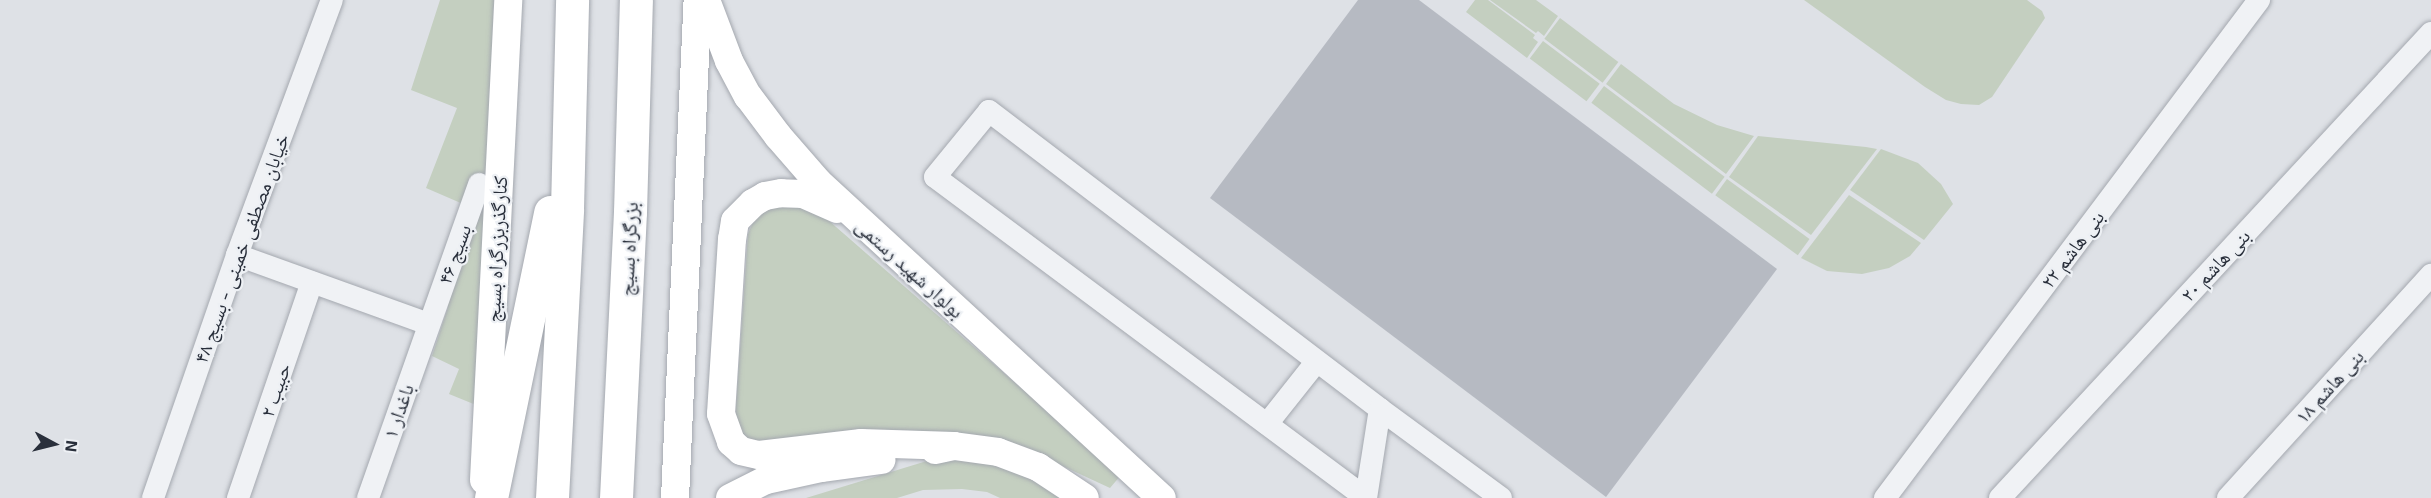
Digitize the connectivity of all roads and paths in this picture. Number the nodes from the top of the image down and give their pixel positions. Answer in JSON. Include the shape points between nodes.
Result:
{"nodes":[{"id":1,"x":332,"y":0,"type":"edge"},
{"id":2,"x":508,"y":0,"type":"edge"},
{"id":3,"x":572,"y":0,"type":"edge"},
{"id":4,"x":636,"y":0,"type":"edge"},
{"id":5,"x":698,"y":0,"type":"edge"},
{"id":6,"x":706,"y":0,"type":"edge"},
{"id":7,"x":2259,"y":0,"type":"edge"},
{"id":8,"x":2431,"y":33,"type":"edge"},
{"id":9,"x":570,"y":113,"type":"junction"},
{"id":10,"x":479,"y":184,"type":"dead end"},
{"id":11,"x":850,"y":214,"type":"junction"},
{"id":12,"x":237,"y":255,"type":"junction"},
{"id":13,"x":2431,"y":275,"type":"edge"},
{"id":14,"x":312,"y":282,"type":"junction"},
{"id":15,"x":429,"y":324,"type":"junction"},
{"id":16,"x":1317,"y":361,"type":"junction"},
{"id":17,"x":1380,"y":409,"type":"junction"},
{"id":18,"x":1267,"y":424,"type":"junction"},
{"id":19,"x":954,"y":446,"type":"junction"},
{"id":20,"x":153,"y":498,"type":"edge"},
{"id":21,"x":238,"y":498,"type":"edge"},
{"id":22,"x":368,"y":498,"type":"edge"},
{"id":23,"x":483,"y":498,"type":"edge"},
{"id":24,"x":491,"y":498,"type":"edge"},
{"id":25,"x":552,"y":498,"type":"edge"},
{"id":26,"x":616,"y":498,"type":"edge"},
{"id":27,"x":675,"y":498,"type":"edge"},
{"id":28,"x":730,"y":498,"type":"edge"},
{"id":29,"x":1085,"y":498,"type":"edge"},
{"id":30,"x":1162,"y":498,"type":"edge"},
{"id":31,"x":1366,"y":498,"type":"edge"},
{"id":32,"x":1501,"y":498,"type":"edge"},
{"id":33,"x":1885,"y":498,"type":"edge"},
{"id":34,"x":2000,"y":498,"type":"edge"},
{"id":35,"x":2228,"y":498,"type":"edge"}],
"edges":[{"from":1,"to":12,"type":"street","name":"خیابان مصطفی خمینی - بسیج ۴۸"},
{"from":2,"to":23,"type":"main road","name":"کنارگذربزرگراه بسیج"},
{"from":3,"to":9,"type":"highway"},
{"from":4,"to":26,"type":"highway","name":"بزرگراه بسیج"},
{"from":5,"to":27,"type":"main road"},
{"from":6,"to":11,"type":"main road","name":"بولوار شهید رستمی","via":[[729,61],[748,96],[777,136]]},
{"from":7,"to":33,"type":"street","name":"بنی هاشم ۲۲"},
{"from":8,"to":34,"type":"street","name":"بنی هاشم ۲۰"},
{"from":9,"to":24,"type":"highway"},
{"from":9,"to":25,"type":"highway"},
{"from":10,"to":15,"type":"street","name":"بسیج ۴۶"},
{"from":11,"to":19,"type":"main road","via":[[804,194],[781,193],[753,203],[735,221],[721,414],[725,429],[741,451],[759,455],[861,443]]},
{"from":11,"to":30,"type":"main road","name":"بولوار شهید رستمی"},
{"from":12,"to":14,"type":"street"},
{"from":12,"to":20,"type":"street","name":"خیابان مصطفی خمینی - بسیج ۴۸"},
{"from":13,"to":35,"type":"street","name":"بنی هاشم ۱۸"},
{"from":14,"to":15,"type":"street"},
{"from":14,"to":21,"type":"street","name":"حبیب ۲"},
{"from":15,"to":22,"type":"street","name":"باغدار ۱"},
{"from":16,"to":17,"type":"street"},
{"from":16,"to":18,"type":"street"},
{"from":16,"to":18,"type":"street","via":[[989,111],[935,177]]},
{"from":17,"to":31,"type":"street"},
{"from":17,"to":32,"type":"street"},
{"from":18,"to":31,"type":"street"},
{"from":19,"to":28,"type":"main road","via":[[766,480]]},
{"from":19,"to":29,"type":"main road","via":[[998,452],[1038,467]]}]}
